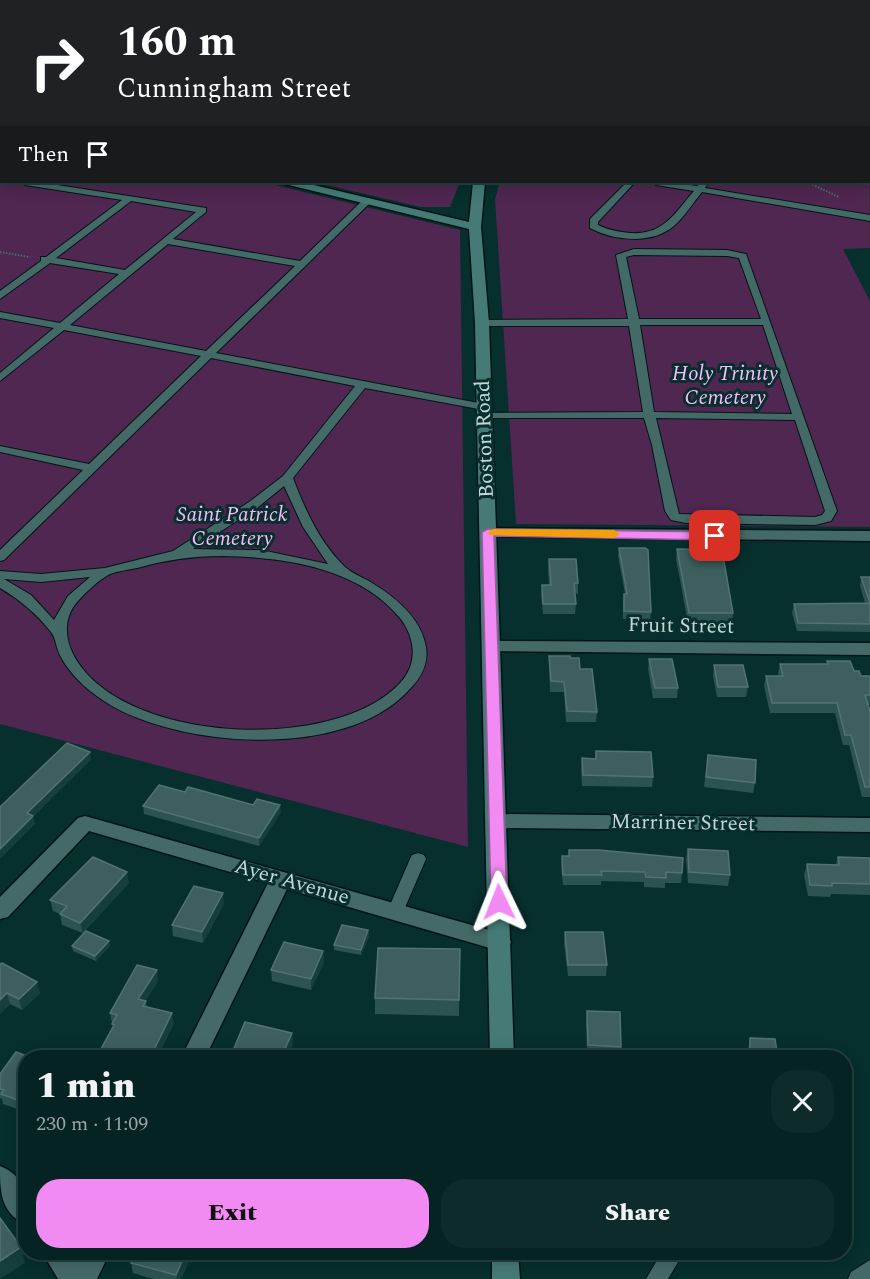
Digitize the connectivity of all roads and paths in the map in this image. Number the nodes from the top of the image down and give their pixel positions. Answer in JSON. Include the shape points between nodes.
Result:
{"nodes":[{"id":1,"x":32,"y":183,"type":"edge"},
{"id":2,"x":293,"y":183,"type":"edge"},
{"id":3,"x":479,"y":183,"type":"edge"},
{"id":4,"x":630,"y":183,"type":"edge"},
{"id":5,"x":672,"y":183,"type":"edge"},
{"id":6,"x":703,"y":185,"type":"edge"},
{"id":7,"x":130,"y":198,"type":"junction"},
{"id":8,"x":367,"y":201,"type":"junction"},
{"id":9,"x":870,"y":218,"type":"edge"},
{"id":10,"x":475,"y":227,"type":"junction"},
{"id":11,"x":167,"y":241,"type":"junction"},
{"id":12,"x":0,"y":252,"type":"edge"},
{"id":13,"x":44,"y":259,"type":"junction"},
{"id":14,"x":302,"y":264,"type":"junction"},
{"id":15,"x":128,"y":273,"type":"junction"},
{"id":16,"x":0,"y":296,"type":"edge"},
{"id":17,"x":0,"y":315,"type":"edge"},
{"id":18,"x":634,"y":322,"type":"junction"},
{"id":19,"x":767,"y":322,"type":"junction"},
{"id":20,"x":482,"y":323,"type":"junction"},
{"id":21,"x":61,"y":328,"type":"junction"},
{"id":22,"x":208,"y":355,"type":"junction"},
{"id":23,"x":0,"y":378,"type":"edge"},
{"id":24,"x":362,"y":384,"type":"junction"},
{"id":25,"x":484,"y":411,"type":"junction"},
{"id":26,"x":649,"y":415,"type":"junction"},
{"id":27,"x":800,"y":417,"type":"junction"},
{"id":28,"x":0,"y":449,"type":"edge"},
{"id":29,"x":92,"y":468,"type":"junction"},
{"id":30,"x":287,"y":478,"type":"junction"},
{"id":31,"x":488,"y":532,"type":"junction"},
{"id":32,"x":870,"y":536,"type":"edge"},
{"id":33,"x":177,"y":554,"type":"junction"},
{"id":34,"x":0,"y":557,"type":"edge"},
{"id":35,"x":105,"y":572,"type":"junction"},
{"id":36,"x":343,"y":572,"type":"junction"},
{"id":37,"x":0,"y":575,"type":"edge"},
{"id":38,"x":0,"y":582,"type":"edge"},
{"id":39,"x":59,"y":632,"type":"junction"},
{"id":40,"x":491,"y":646,"type":"junction"},
{"id":41,"x":870,"y":650,"type":"edge"},
{"id":42,"x":496,"y":821,"type":"junction"},
{"id":43,"x":870,"y":825,"type":"edge"},
{"id":44,"x":418,"y":859,"type":"dead end"},
{"id":45,"x":282,"y":879,"type":"junction"},
{"id":46,"x":0,"y":911,"type":"edge"},
{"id":47,"x":395,"y":912,"type":"junction"},
{"id":48,"x":500,"y":942,"type":"junction"},
{"id":49,"x":197,"y":1050,"type":"edge"},
{"id":50,"x":502,"y":1050,"type":"edge"},
{"id":51,"x":0,"y":1177,"type":"edge"},
{"id":52,"x":18,"y":1201,"type":"edge"},
{"id":53,"x":61,"y":1260,"type":"edge"},
{"id":54,"x":93,"y":1260,"type":"edge"},
{"id":55,"x":505,"y":1260,"type":"edge"},
{"id":56,"x":669,"y":1260,"type":"edge"},
{"id":57,"x":870,"y":1269,"type":"edge"},
{"id":58,"x":74,"y":1279,"type":"edge"},
{"id":59,"x":83,"y":1279,"type":"edge"},
{"id":60,"x":506,"y":1279,"type":"edge"},
{"id":61,"x":656,"y":1279,"type":"edge"},
{"id":62,"x":858,"y":1279,"type":"edge"}],
"edges":[{"from":1,"to":7,"type":"lane"},
{"from":2,"to":8,"type":"main road"},
{"from":3,"to":10,"type":"main road","name":"Boston Road"},
{"from":4,"to":6,"type":"lane","via":[[593,221],[593,226],[633,237],[659,234]]},
{"from":5,"to":6,"type":"lane"},
{"from":6,"to":9,"type":"lane"},
{"from":7,"to":11,"type":"lane","via":[[203,210]]},
{"from":7,"to":13,"type":"lane"},
{"from":8,"to":10,"type":"main road"},
{"from":8,"to":14,"type":"lane"},
{"from":10,"to":20,"type":"main road","name":"Boston Road"},
{"from":11,"to":14,"type":"lane"},
{"from":11,"to":15,"type":"lane"},
{"from":12,"to":13,"type":"path"},
{"from":13,"to":15,"type":"lane"},
{"from":13,"to":16,"type":"lane"},
{"from":14,"to":22,"type":"lane"},
{"from":15,"to":21,"type":"lane"},
{"from":17,"to":21,"type":"lane"},
{"from":18,"to":19,"type":"lane"},
{"from":18,"to":19,"type":"lane","via":[[621,255],[634,252],[742,255]]},
{"from":18,"to":20,"type":"lane"},
{"from":18,"to":26,"type":"lane"},
{"from":19,"to":27,"type":"lane"},
{"from":20,"to":25,"type":"main road","name":"Boston Road"},
{"from":21,"to":22,"type":"lane"},
{"from":21,"to":23,"type":"lane"},
{"from":22,"to":24,"type":"lane"},
{"from":22,"to":29,"type":"lane"},
{"from":24,"to":25,"type":"lane"},
{"from":24,"to":30,"type":"lane"},
{"from":25,"to":26,"type":"lane"},
{"from":25,"to":31,"type":"main road","name":"Boston Road"},
{"from":26,"to":27,"type":"lane"},
{"from":26,"to":27,"type":"lane","via":[[675,517],[827,518],[831,511]]},
{"from":28,"to":29,"type":"lane"},
{"from":29,"to":34,"type":"lane"},
{"from":30,"to":33,"type":"lane"},
{"from":30,"to":36,"type":"lane","via":[[312,533]]},
{"from":31,"to":32,"type":"street"},
{"from":31,"to":40,"type":"main road","name":"Boston Road"},
{"from":33,"to":35,"type":"lane"},
{"from":33,"to":36,"type":"lane","via":[[266,553]]},
{"from":35,"to":37,"type":"lane","via":[[41,578]]},
{"from":35,"to":39,"type":"lane","via":[[65,608]]},
{"from":36,"to":39,"type":"lane","via":[[395,605],[411,623],[420,653],[420,664],[399,693],[374,711],[348,722],[257,734],[216,733],[168,724],[102,694],[82,677],[63,651]]},
{"from":38,"to":39,"type":"lane","via":[[26,598]]},
{"from":40,"to":41,"type":"street","name":"Fruit Street"},
{"from":40,"to":42,"type":"main road","name":"Boston Road"},
{"from":42,"to":43,"type":"street","name":"Marriner Street"},
{"from":42,"to":48,"type":"main road","name":"Boston Road"},
{"from":44,"to":47,"type":"lane"},
{"from":45,"to":46,"type":"street","name":"Ayer Avenue","via":[[85,823]]},
{"from":45,"to":47,"type":"street","name":"Ayer Avenue"},
{"from":45,"to":49,"type":"street"},
{"from":47,"to":48,"type":"street","name":"Ayer Avenue"},
{"from":48,"to":50,"type":"main road","name":"Boston Road"},
{"from":51,"to":52,"type":"street"},
{"from":53,"to":58,"type":"street"},
{"from":54,"to":59,"type":"street"},
{"from":55,"to":60,"type":"main road"},
{"from":56,"to":61,"type":"lane"},
{"from":57,"to":62,"type":"lane"}]}
